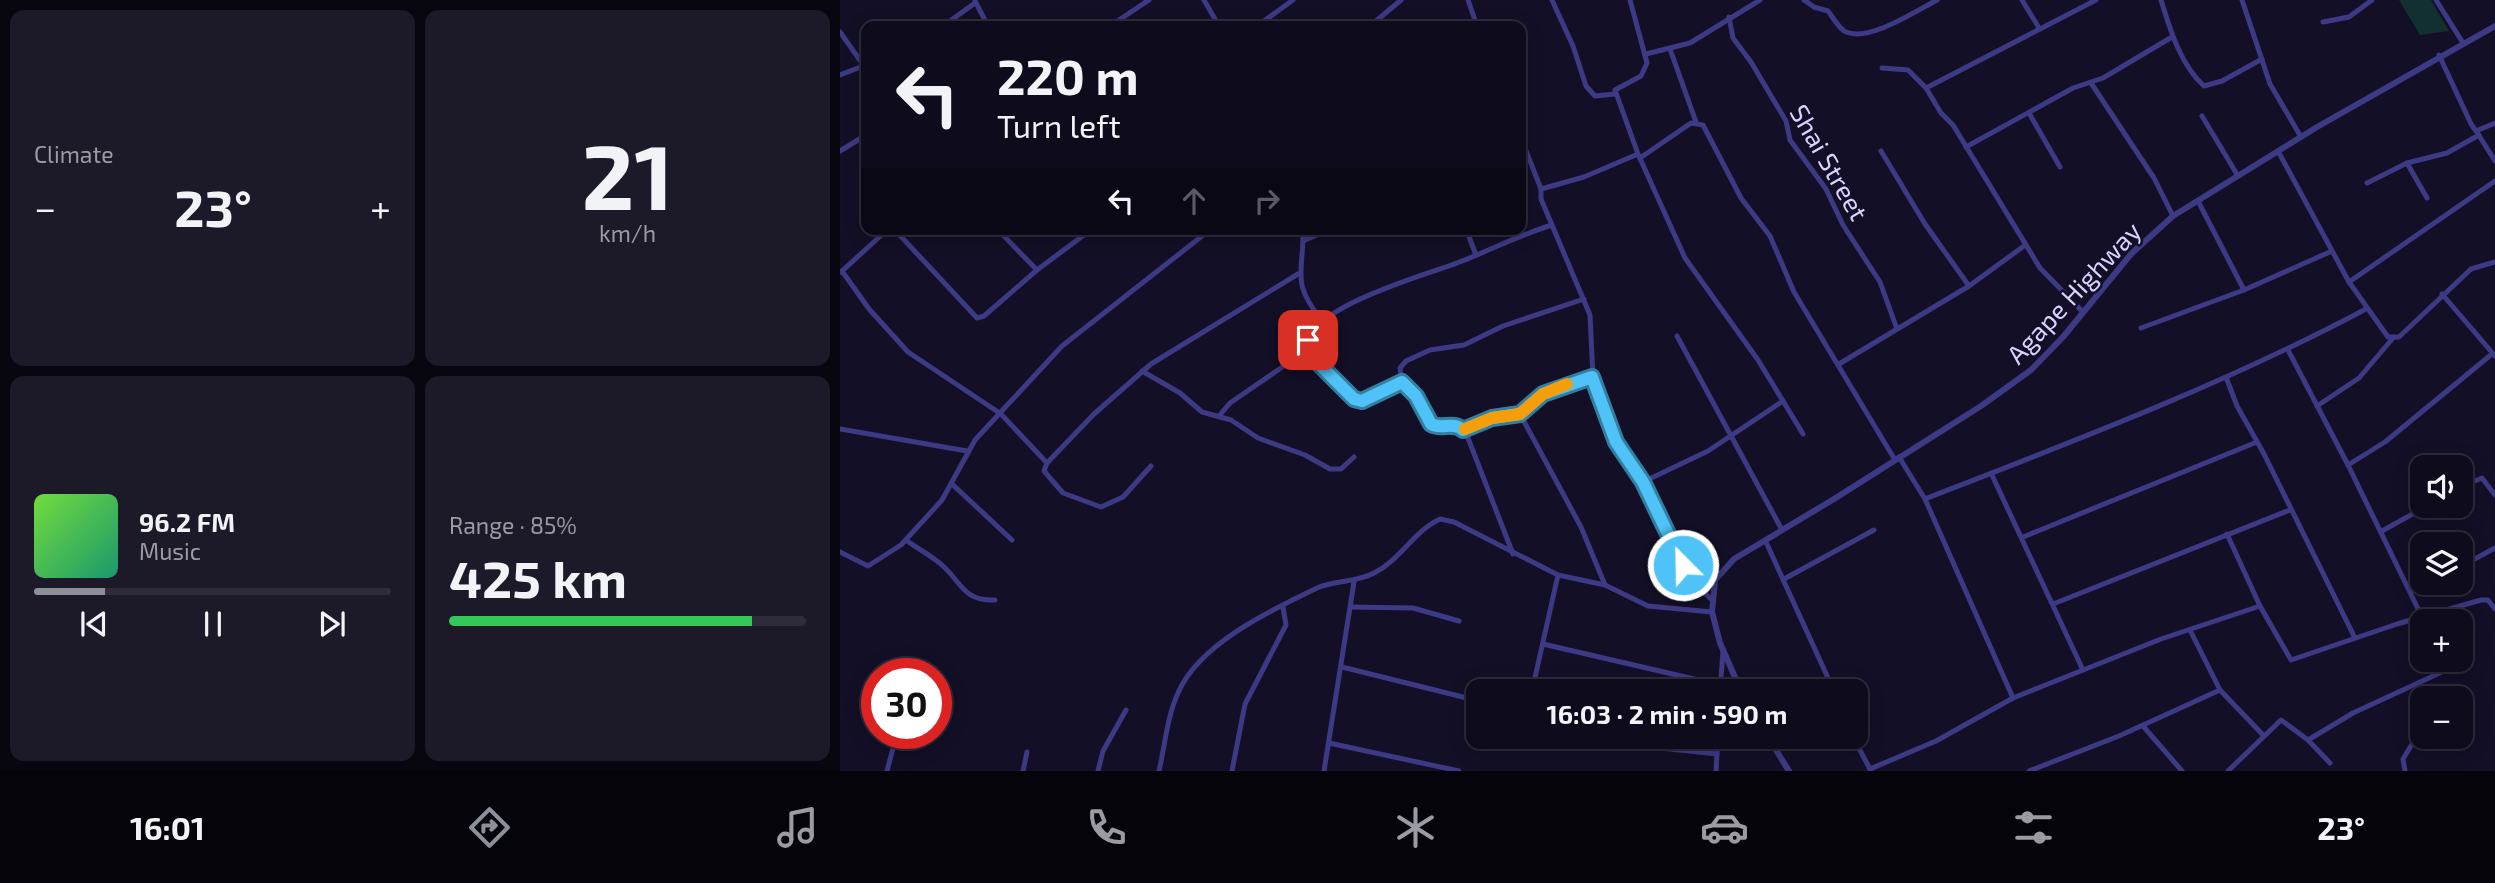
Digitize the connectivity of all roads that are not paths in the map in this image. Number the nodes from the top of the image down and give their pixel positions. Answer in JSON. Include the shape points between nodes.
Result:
{"nodes":[{"id":1,"x":1149,"y":0,"type":"edge"},
{"id":2,"x":1204,"y":0,"type":"edge"},
{"id":3,"x":1293,"y":0,"type":"edge"},
{"id":4,"x":1401,"y":0,"type":"edge"},
{"id":5,"x":1468,"y":0,"type":"edge"},
{"id":6,"x":1552,"y":0,"type":"edge"},
{"id":7,"x":1630,"y":0,"type":"edge"},
{"id":8,"x":1760,"y":0,"type":"edge"},
{"id":9,"x":1804,"y":0,"type":"edge"},
{"id":10,"x":1937,"y":0,"type":"edge"},
{"id":11,"x":2022,"y":0,"type":"edge"},
{"id":12,"x":2096,"y":0,"type":"edge"},
{"id":13,"x":2161,"y":0,"type":"edge"},
{"id":14,"x":2242,"y":0,"type":"edge"},
{"id":15,"x":2372,"y":0,"type":"edge"},
{"id":16,"x":2436,"y":0,"type":"edge"},
{"id":17,"x":975,"y":1,"type":"edge"},
{"id":18,"x":1138,"y":3,"type":"edge"},
{"id":19,"x":1729,"y":17,"type":"junction"},
{"id":20,"x":1379,"y":19,"type":"joint"},
{"id":21,"x":953,"y":21,"type":"edge"},
{"id":22,"x":985,"y":21,"type":"edge"},
{"id":23,"x":1116,"y":21,"type":"edge"},
{"id":24,"x":1216,"y":21,"type":"edge"},
{"id":25,"x":1264,"y":21,"type":"edge"},
{"id":26,"x":1376,"y":21,"type":"edge"},
{"id":27,"x":1475,"y":21,"type":"edge"},
{"id":28,"x":2323,"y":22,"type":"dead end"},
{"id":29,"x":2495,"y":26,"type":"edge"},
{"id":30,"x":2039,"y":28,"type":"junction"},
{"id":31,"x":840,"y":32,"type":"edge"},
{"id":32,"x":2172,"y":37,"type":"junction"},
{"id":33,"x":2463,"y":43,"type":"junction"},
{"id":34,"x":1670,"y":49,"type":"junction"},
{"id":35,"x":1646,"y":54,"type":"junction"},
{"id":36,"x":2439,"y":55,"type":"junction"},
{"id":37,"x":2262,"y":59,"type":"junction"},
{"id":38,"x":861,"y":60,"type":"edge"},
{"id":39,"x":861,"y":67,"type":"edge"},
{"id":40,"x":1882,"y":68,"type":"dead end"},
{"id":41,"x":840,"y":75,"type":"edge"},
{"id":42,"x":2091,"y":83,"type":"junction"},
{"id":43,"x":1926,"y":88,"type":"junction"},
{"id":44,"x":1615,"y":94,"type":"junction"},
{"id":45,"x":2029,"y":113,"type":"junction"},
{"id":46,"x":2202,"y":116,"type":"dead end"},
{"id":47,"x":1696,"y":122,"type":"junction"},
{"id":48,"x":2495,"y":123,"type":"edge"},
{"id":49,"x":2478,"y":133,"type":"junction"},
{"id":50,"x":2301,"y":137,"type":"junction"},
{"id":51,"x":861,"y":138,"type":"edge"},
{"id":52,"x":1966,"y":147,"type":"junction"},
{"id":53,"x":1881,"y":150,"type":"dead end"},
{"id":54,"x":840,"y":151,"type":"edge"},
{"id":55,"x":1526,"y":151,"type":"edge"},
{"id":56,"x":2278,"y":151,"type":"junction"},
{"id":57,"x":1639,"y":156,"type":"junction"},
{"id":58,"x":2495,"y":161,"type":"edge"},
{"id":59,"x":2407,"y":163,"type":"junction"},
{"id":60,"x":2060,"y":167,"type":"dead end"},
{"id":61,"x":2238,"y":176,"type":"junction"},
{"id":62,"x":2495,"y":181,"type":"edge"},
{"id":63,"x":2367,"y":183,"type":"dead end"},
{"id":64,"x":1541,"y":189,"type":"junction"},
{"id":65,"x":2427,"y":198,"type":"dead end"},
{"id":66,"x":2197,"y":201,"type":"junction"},
{"id":67,"x":2174,"y":216,"type":"junction"},
{"id":68,"x":1552,"y":225,"type":"junction"},
{"id":69,"x":881,"y":235,"type":"edge"},
{"id":70,"x":900,"y":235,"type":"edge"},
{"id":71,"x":1003,"y":235,"type":"edge"},
{"id":72,"x":1082,"y":235,"type":"edge"},
{"id":73,"x":1204,"y":235,"type":"edge"},
{"id":74,"x":1303,"y":235,"type":"edge"},
{"id":75,"x":1316,"y":235,"type":"edge"},
{"id":76,"x":1468,"y":235,"type":"edge"},
{"id":77,"x":1303,"y":241,"type":"junction"},
{"id":78,"x":2024,"y":246,"type":"junction"},
{"id":79,"x":2332,"y":251,"type":"junction"},
{"id":80,"x":1476,"y":255,"type":"junction"},
{"id":81,"x":2495,"y":262,"type":"edge"},
{"id":82,"x":1037,"y":270,"type":"junction"},
{"id":83,"x":841,"y":272,"type":"edge"},
{"id":84,"x":1298,"y":274,"type":"junction"},
{"id":85,"x":2349,"y":282,"type":"junction"},
{"id":86,"x":1969,"y":286,"type":"junction"},
{"id":87,"x":2244,"y":290,"type":"junction"},
{"id":88,"x":2442,"y":294,"type":"junction"},
{"id":89,"x":1584,"y":299,"type":"junction"},
{"id":90,"x":2366,"y":309,"type":"junction"},
{"id":91,"x":2082,"y":311,"type":"junction"},
{"id":92,"x":1322,"y":321,"type":"junction"},
{"id":93,"x":2141,"y":328,"type":"dead end"},
{"id":94,"x":1897,"y":329,"type":"junction"},
{"id":95,"x":1677,"y":336,"type":"dead end"},
{"id":96,"x":2393,"y":338,"type":"junction"},
{"id":97,"x":1307,"y":350,"type":"junction"},
{"id":98,"x":2288,"y":350,"type":"junction"},
{"id":99,"x":2493,"y":355,"type":"edge"},
{"id":100,"x":1839,"y":364,"type":"junction"},
{"id":101,"x":1142,"y":371,"type":"junction"},
{"id":102,"x":1592,"y":377,"type":"junction"},
{"id":103,"x":2226,"y":377,"type":"junction"},
{"id":104,"x":1402,"y":382,"type":"junction"},
{"id":105,"x":1783,"y":401,"type":"junction"},
{"id":106,"x":2317,"y":406,"type":"junction"},
{"id":107,"x":1001,"y":414,"type":"junction"},
{"id":108,"x":1520,"y":414,"type":"junction"},
{"id":109,"x":1219,"y":416,"type":"junction"},
{"id":110,"x":840,"y":429,"type":"edge"},
{"id":111,"x":1463,"y":430,"type":"junction"},
{"id":112,"x":1802,"y":435,"type":"dead end"},
{"id":113,"x":1730,"y":437,"type":"junction"},
{"id":114,"x":2257,"y":442,"type":"junction"},
{"id":115,"x":967,"y":451,"type":"junction"},
{"id":116,"x":1354,"y":457,"type":"dead end"},
{"id":117,"x":1897,"y":458,"type":"junction"},
{"id":118,"x":1047,"y":463,"type":"junction"},
{"id":119,"x":1151,"y":466,"type":"dead end"},
{"id":120,"x":2348,"y":466,"type":"junction"},
{"id":121,"x":1991,"y":473,"type":"junction"},
{"id":122,"x":1643,"y":482,"type":"junction"},
{"id":123,"x":2473,"y":482,"type":"edge"},
{"id":124,"x":952,"y":484,"type":"junction"},
{"id":125,"x":2495,"y":495,"type":"edge"},
{"id":126,"x":1924,"y":499,"type":"junction"},
{"id":127,"x":2290,"y":510,"type":"junction"},
{"id":128,"x":2410,"y":515,"type":"edge"},
{"id":129,"x":1782,"y":530,"type":"junction"},
{"id":130,"x":1874,"y":530,"type":"dead end"},
{"id":131,"x":2382,"y":531,"type":"junction"},
{"id":132,"x":2227,"y":534,"type":"junction"},
{"id":133,"x":2023,"y":537,"type":"junction"},
{"id":134,"x":906,"y":540,"type":"junction"},
{"id":135,"x":1012,"y":540,"type":"dead end"},
{"id":136,"x":1765,"y":540,"type":"junction"},
{"id":137,"x":2495,"y":548,"type":"edge"},
{"id":138,"x":840,"y":552,"type":"edge"},
{"id":139,"x":1513,"y":554,"type":"junction"},
{"id":140,"x":2473,"y":559,"type":"edge"},
{"id":141,"x":1558,"y":575,"type":"junction"},
{"id":142,"x":1784,"y":579,"type":"junction"},
{"id":143,"x":1353,"y":582,"type":"junction"},
{"id":144,"x":1605,"y":585,"type":"junction"},
{"id":145,"x":2410,"y":592,"type":"edge"},
{"id":146,"x":1712,"y":599,"type":"junction"},
{"id":147,"x":995,"y":600,"type":"dead end"},
{"id":148,"x":2053,"y":604,"type":"junction"},
{"id":149,"x":2260,"y":606,"type":"junction"},
{"id":150,"x":1283,"y":607,"type":"junction"},
{"id":151,"x":1351,"y":607,"type":"junction"},
{"id":152,"x":2452,"y":609,"type":"edge"},
{"id":153,"x":2495,"y":609,"type":"edge"},
{"id":154,"x":1712,"y":612,"type":"junction"},
{"id":155,"x":1459,"y":621,"type":"dead end"},
{"id":156,"x":2410,"y":621,"type":"edge"},
{"id":157,"x":2190,"y":629,"type":"junction"},
{"id":158,"x":2355,"y":638,"type":"junction"},
{"id":159,"x":1543,"y":644,"type":"junction"},
{"id":160,"x":1723,"y":652,"type":"junction"},
{"id":161,"x":1342,"y":667,"type":"junction"},
{"id":162,"x":2082,"y":670,"type":"junction"},
{"id":163,"x":2442,"y":672,"type":"edge"},
{"id":164,"x":1535,"y":679,"type":"edge"},
{"id":165,"x":1684,"y":679,"type":"edge"},
{"id":166,"x":1721,"y":679,"type":"edge"},
{"id":167,"x":1735,"y":679,"type":"edge"},
{"id":168,"x":1830,"y":679,"type":"edge"},
{"id":169,"x":2220,"y":690,"type":"junction"},
{"id":170,"x":1466,"y":698,"type":"edge"},
{"id":171,"x":2013,"y":698,"type":"junction"},
{"id":172,"x":1126,"y":710,"type":"dead end"},
{"id":173,"x":2143,"y":726,"type":"junction"},
{"id":174,"x":2263,"y":735,"type":"junction"},
{"id":175,"x":2308,"y":740,"type":"junction"},
{"id":176,"x":1329,"y":743,"type":"junction"},
{"id":177,"x":2410,"y":748,"type":"edge"},
{"id":178,"x":893,"y":749,"type":"edge"},
{"id":179,"x":1670,"y":749,"type":"edge"},
{"id":180,"x":1717,"y":749,"type":"edge"},
{"id":181,"x":1775,"y":749,"type":"edge"},
{"id":182,"x":1860,"y":749,"type":"edge"},
{"id":183,"x":1027,"y":752,"type":"dead end"},
{"id":184,"x":1717,"y":754,"type":"junction"},
{"id":185,"x":2330,"y":763,"type":"dead end"},
{"id":186,"x":1871,"y":770,"type":"edge"},
{"id":187,"x":887,"y":771,"type":"edge"},
{"id":188,"x":1023,"y":771,"type":"edge"},
{"id":189,"x":1098,"y":771,"type":"edge"},
{"id":190,"x":1159,"y":771,"type":"edge"},
{"id":191,"x":1232,"y":771,"type":"edge"},
{"id":192,"x":1324,"y":771,"type":"edge"},
{"id":193,"x":1459,"y":771,"type":"edge"},
{"id":194,"x":1716,"y":771,"type":"edge"},
{"id":195,"x":1789,"y":771,"type":"edge"},
{"id":196,"x":2029,"y":771,"type":"edge"},
{"id":197,"x":2182,"y":771,"type":"edge"},
{"id":198,"x":2228,"y":771,"type":"edge"},
{"id":199,"x":2405,"y":771,"type":"edge"}],
"edges":[{"from":1,"to":18,"type":"street"},
{"from":2,"to":24,"type":"street"},
{"from":3,"to":25,"type":"street"},
{"from":4,"to":20,"type":"street"},
{"from":5,"to":27,"type":"street"},
{"from":6,"to":44,"type":"street","via":[[1586,86],[1595,96]]},
{"from":7,"to":35,"type":"street"},
{"from":8,"to":19,"type":"street"},
{"from":9,"to":10,"type":"street","via":[[1828,11],[1841,29],[1853,34],[1883,29]]},
{"from":11,"to":30,"type":"street"},
{"from":12,"to":30,"type":"street"},
{"from":13,"to":32,"type":"street"},
{"from":14,"to":37,"type":"street"},
{"from":15,"to":28,"type":"street","via":[[2349,18]]},
{"from":16,"to":33,"type":"street"},
{"from":17,"to":21,"type":"street"},
{"from":17,"to":22,"type":"street"},
{"from":18,"to":23,"type":"street"},
{"from":19,"to":34,"type":"street","via":[[1690,43]]},
{"from":19,"to":94,"type":"street","name":"Shai Street","via":[[1733,38],[1786,121],[1790,140],[1826,189],[1880,282]]},
{"from":20,"to":26,"type":"street"},
{"from":29,"to":33,"type":"street","name":"Agape Highway"},
{"from":30,"to":43,"type":"street"},
{"from":31,"to":38,"type":"street"},
{"from":32,"to":37,"type":"street","via":[[2204,86]]},
{"from":32,"to":42,"type":"street"},
{"from":33,"to":36,"type":"street","name":"Agape Highway"},
{"from":34,"to":35,"type":"street"},
{"from":34,"to":47,"type":"street"},
{"from":35,"to":44,"type":"street","via":[[1644,73],[1616,88]]},
{"from":36,"to":49,"type":"street","via":[[2461,107]]},
{"from":36,"to":50,"type":"street","name":"Agape Highway"},
{"from":37,"to":50,"type":"street","via":[[2270,84]]},
{"from":39,"to":41,"type":"street"},
{"from":40,"to":43,"type":"street","via":[[1908,70]]},
{"from":42,"to":45,"type":"street"},
{"from":42,"to":67,"type":"street"},
{"from":43,"to":52,"type":"street"},
{"from":44,"to":57,"type":"street"},
{"from":45,"to":52,"type":"street"},
{"from":45,"to":60,"type":"street"},
{"from":46,"to":61,"type":"street"},
{"from":47,"to":57,"type":"street"},
{"from":47,"to":100,"type":"street","via":[[1703,125],[1741,198],[1770,236],[1794,292]]},
{"from":48,"to":49,"type":"street"},
{"from":49,"to":58,"type":"street"},
{"from":49,"to":59,"type":"street","via":[[2438,157]]},
{"from":50,"to":56,"type":"street","name":"Agape Highway"},
{"from":51,"to":54,"type":"street"},
{"from":52,"to":78,"type":"street"},
{"from":53,"to":86,"type":"street"},
{"from":55,"to":64,"type":"street"},
{"from":56,"to":61,"type":"street","name":"Agape Highway"},
{"from":56,"to":79,"type":"street"},
{"from":57,"to":64,"type":"street"},
{"from":57,"to":105,"type":"street","via":[[1685,258]]},
{"from":59,"to":63,"type":"street"},
{"from":59,"to":65,"type":"street"},
{"from":61,"to":66,"type":"street","name":"Agape Highway"},
{"from":62,"to":85,"type":"street"},
{"from":64,"to":68,"type":"street"},
{"from":66,"to":67,"type":"street","name":"Agape Highway"},
{"from":66,"to":87,"type":"street"},
{"from":67,"to":91,"type":"street","name":"Agape Highway","via":[[2143,241]]},
{"from":68,"to":80,"type":"street"},
{"from":68,"to":89,"type":"street"},
{"from":69,"to":83,"type":"street"},
{"from":70,"to":82,"type":"street","via":[[977,318]]},
{"from":71,"to":82,"type":"street"},
{"from":72,"to":82,"type":"street"},
{"from":73,"to":107,"type":"street","via":[[1083,328]]},
{"from":74,"to":77,"type":"street"},
{"from":75,"to":77,"type":"street"},
{"from":76,"to":80,"type":"street"},
{"from":77,"to":84,"type":"street"},
{"from":78,"to":86,"type":"street"},
{"from":78,"to":91,"type":"street","via":[[2049,281]]},
{"from":79,"to":85,"type":"street"},
{"from":79,"to":87,"type":"street"},
{"from":80,"to":92,"type":"street","via":[[1363,296]]},
{"from":81,"to":88,"type":"street","via":[[2471,269]]},
{"from":83,"to":107,"type":"street","via":[[908,352]]},
{"from":84,"to":92,"type":"street","via":[[1306,299]]},
{"from":84,"to":101,"type":"street"},
{"from":85,"to":90,"type":"street"},
{"from":86,"to":94,"type":"street"},
{"from":87,"to":93,"type":"street"},
{"from":88,"to":96,"type":"street"},
{"from":88,"to":99,"type":"street"},
{"from":89,"to":102,"type":"street","via":[[1590,315]]},
{"from":89,"to":104,"type":"street","via":[[1503,326],[1464,345],[1413,356],[1400,368]]},
{"from":90,"to":96,"type":"street","via":[[2382,333]]},
{"from":90,"to":98,"type":"street"},
{"from":91,"to":117,"type":"street","name":"Agape Highway","via":[[2031,370]]},
{"from":92,"to":97,"type":"street","via":[[1310,335]]},
{"from":94,"to":100,"type":"street"},
{"from":95,"to":113,"type":"street"},
{"from":96,"to":106,"type":"street","via":[[2359,378]]},
{"from":97,"to":104,"type":"street","via":[[1359,402]]},
{"from":97,"to":109,"type":"street","via":[[1230,403]]},
{"from":98,"to":103,"type":"street"},
{"from":98,"to":106,"type":"street"},
{"from":99,"to":120,"type":"street"},
{"from":100,"to":117,"type":"street","via":[[1873,429]]},
{"from":101,"to":109,"type":"street","via":[[1202,412]]},
{"from":101,"to":118,"type":"street"},
{"from":102,"to":108,"type":"street","via":[[1543,394]]},
{"from":102,"to":122,"type":"street","via":[[1616,442]]},
{"from":103,"to":114,"type":"street"},
{"from":103,"to":121,"type":"street"},
{"from":104,"to":111,"type":"street","via":[[1416,396],[1431,424]]},
{"from":105,"to":112,"type":"street"},
{"from":105,"to":113,"type":"street"},
{"from":106,"to":120,"type":"street"},
{"from":107,"to":115,"type":"street"},
{"from":107,"to":118,"type":"street"},
{"from":108,"to":111,"type":"street","via":[[1492,418]]},
{"from":108,"to":144,"type":"street","via":[[1581,527]]},
{"from":109,"to":116,"type":"street","via":[[1330,470],[1341,469]]},
{"from":110,"to":115,"type":"street"},
{"from":111,"to":139,"type":"street"},
{"from":113,"to":122,"type":"street"},
{"from":113,"to":129,"type":"street"},
{"from":114,"to":127,"type":"street"},
{"from":114,"to":133,"type":"street"},
{"from":115,"to":124,"type":"street"},
{"from":117,"to":126,"type":"street"},
{"from":117,"to":129,"type":"street","name":"Agape Highway"},
{"from":118,"to":119,"type":"street","via":[[1045,476],[1054,486],[1101,507],[1122,497]]},
{"from":120,"to":131,"type":"street"},
{"from":121,"to":126,"type":"street"},
{"from":121,"to":133,"type":"street"},
{"from":122,"to":146,"type":"street","via":[[1693,582]]},
{"from":123,"to":125,"type":"street","via":[[2482,478]]},
{"from":124,"to":134,"type":"street"},
{"from":124,"to":135,"type":"street"},
{"from":126,"to":171,"type":"street"},
{"from":127,"to":132,"type":"street"},
{"from":127,"to":158,"type":"street"},
{"from":128,"to":131,"type":"street"},
{"from":129,"to":136,"type":"street","name":"Agape Highway"},
{"from":130,"to":142,"type":"street"},
{"from":131,"to":145,"type":"street"},
{"from":132,"to":148,"type":"street"},
{"from":132,"to":149,"type":"street"},
{"from":133,"to":148,"type":"street"},
{"from":134,"to":138,"type":"street","via":[[868,566]]},
{"from":134,"to":147,"type":"street","via":[[945,568],[963,591]]},
{"from":136,"to":142,"type":"street"},
{"from":136,"to":146,"type":"street","name":"Agape Highway","via":[[1725,567],[1715,580]]},
{"from":137,"to":140,"type":"street"},
{"from":139,"to":141,"type":"street"},
{"from":139,"to":143,"type":"street","via":[[1440,519],[1391,562]]},
{"from":141,"to":144,"type":"street"},
{"from":141,"to":159,"type":"street"},
{"from":142,"to":168,"type":"street"},
{"from":143,"to":150,"type":"street","via":[[1327,584]]},
{"from":143,"to":151,"type":"street"},
{"from":144,"to":154,"type":"street","via":[[1648,606]]},
{"from":146,"to":154,"type":"street","name":"Agape Highway"},
{"from":148,"to":162,"type":"street"},
{"from":149,"to":157,"type":"street"},
{"from":149,"to":158,"type":"street","via":[[2291,660]]},
{"from":150,"to":190,"type":"street","via":[[1222,641],[1191,670],[1173,706]]},
{"from":150,"to":191,"type":"street","via":[[1286,625],[1245,704]]},
{"from":151,"to":155,"type":"street","via":[[1413,608]]},
{"from":151,"to":161,"type":"street"},
{"from":152,"to":153,"type":"street","via":[[2485,600]]},
{"from":154,"to":160,"type":"street","name":"Agape Highway"},
{"from":156,"to":158,"type":"street"},
{"from":157,"to":162,"type":"street"},
{"from":157,"to":169,"type":"street"},
{"from":159,"to":164,"type":"street"},
{"from":159,"to":165,"type":"street"},
{"from":160,"to":166,"type":"street"},
{"from":160,"to":167,"type":"street","name":"Agape Highway"},
{"from":161,"to":170,"type":"street"},
{"from":161,"to":176,"type":"street"},
{"from":162,"to":171,"type":"street"},
{"from":163,"to":175,"type":"street","via":[[2353,713]]},
{"from":169,"to":173,"type":"street"},
{"from":169,"to":174,"type":"street"},
{"from":171,"to":186,"type":"street","via":[[1936,741]]},
{"from":172,"to":189,"type":"street","via":[[1107,743]]},
{"from":173,"to":196,"type":"street"},
{"from":173,"to":197,"type":"street"},
{"from":174,"to":175,"type":"street","via":[[2281,720]]},
{"from":174,"to":198,"type":"street"},
{"from":175,"to":185,"type":"street"},
{"from":176,"to":192,"type":"street"},
{"from":176,"to":193,"type":"street"},
{"from":177,"to":199,"type":"street","via":[[2403,760]]},
{"from":178,"to":187,"type":"street"},
{"from":179,"to":184,"type":"street"},
{"from":180,"to":184,"type":"street"},
{"from":181,"to":195,"type":"street"},
{"from":182,"to":186,"type":"street"},
{"from":183,"to":188,"type":"street"},
{"from":184,"to":194,"type":"street"}]}
